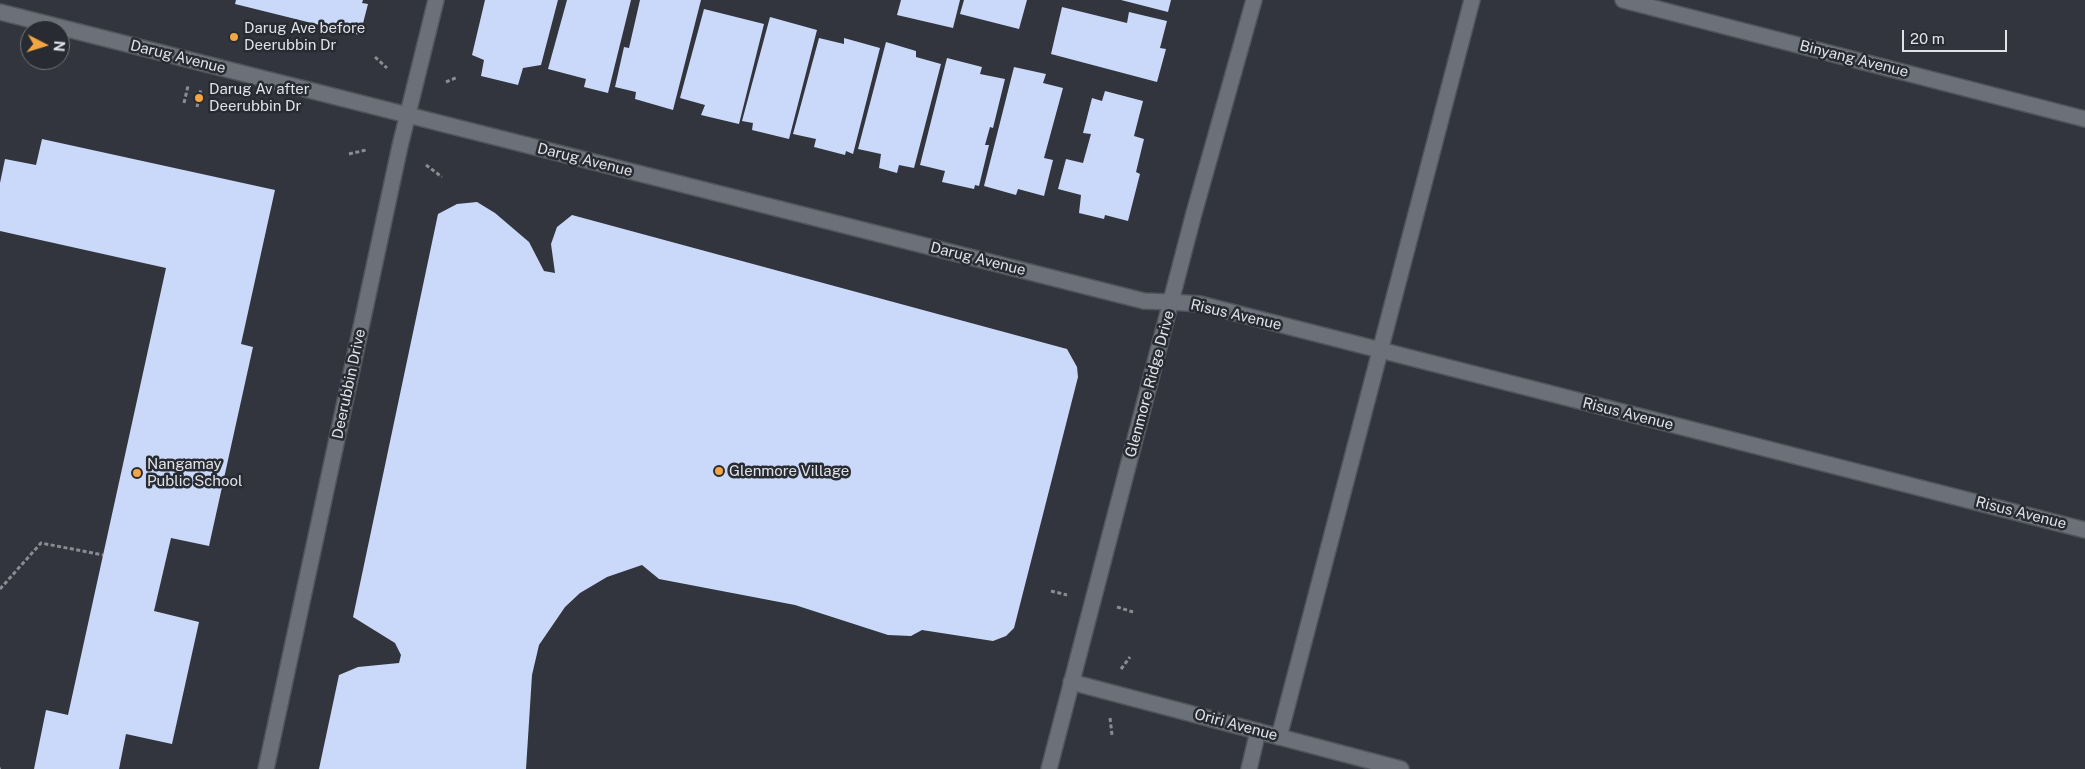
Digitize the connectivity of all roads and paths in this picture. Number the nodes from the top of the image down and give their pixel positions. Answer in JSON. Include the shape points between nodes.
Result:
{"nodes":[{"id":1,"x":436,"y":0,"type":"edge"},
{"id":2,"x":1254,"y":0,"type":"edge"},
{"id":3,"x":1472,"y":0,"type":"edge"},
{"id":4,"x":1623,"y":0,"type":"edge"},
{"id":5,"x":0,"y":12,"type":"edge"},
{"id":6,"x":375,"y":57,"type":"dead end"},
{"id":7,"x":387,"y":68,"type":"dead end"},
{"id":8,"x":458,"y":77,"type":"dead end"},
{"id":9,"x":446,"y":82,"type":"dead end"},
{"id":10,"x":407,"y":116,"type":"junction"},
{"id":11,"x":2085,"y":119,"type":"edge"},
{"id":12,"x":366,"y":150,"type":"dead end"},
{"id":13,"x":349,"y":154,"type":"dead end"},
{"id":14,"x":426,"y":165,"type":"dead end"},
{"id":15,"x":442,"y":177,"type":"dead end"},
{"id":16,"x":1171,"y":302,"type":"junction"},
{"id":17,"x":1379,"y":350,"type":"junction"},
{"id":18,"x":2085,"y":530,"type":"edge"},
{"id":19,"x":103,"y":555,"type":"dead end"},
{"id":20,"x":0,"y":589,"type":"edge"},
{"id":21,"x":1072,"y":682,"type":"junction"},
{"id":22,"x":1258,"y":731,"type":"junction"},
{"id":23,"x":1279,"y":736,"type":"junction"},
{"id":24,"x":266,"y":769,"type":"edge"},
{"id":25,"x":1049,"y":769,"type":"edge"},
{"id":26,"x":1249,"y":769,"type":"edge"},
{"id":27,"x":1401,"y":769,"type":"edge"}],
"edges":[{"from":1,"to":10,"type":"street","name":"Deerubbin Drive"},
{"from":2,"to":16,"type":"street","name":"Glenmore Ridge Drive"},
{"from":3,"to":17,"type":"street"},
{"from":4,"to":11,"type":"street","name":"Binyang Avenue"},
{"from":5,"to":10,"type":"street","name":"Darug Avenue"},
{"from":6,"to":7,"type":"path"},
{"from":8,"to":9,"type":"path"},
{"from":10,"to":16,"type":"street","name":"Darug Avenue","via":[[1144,301]]},
{"from":10,"to":24,"type":"street","name":"Deerubbin Drive"},
{"from":12,"to":13,"type":"path"},
{"from":14,"to":15,"type":"path"},
{"from":16,"to":17,"type":"street","name":"Risus Avenue","via":[[1200,304]]},
{"from":16,"to":21,"type":"street","name":"Glenmore Ridge Drive"},
{"from":17,"to":18,"type":"street","name":"Risus Avenue"},
{"from":17,"to":23,"type":"street"},
{"from":19,"to":20,"type":"path","via":[[41,543]]},
{"from":21,"to":22,"type":"street","name":"Oriri Avenue"},
{"from":21,"to":25,"type":"street","name":"Glenmore Ridge Drive"},
{"from":22,"to":23,"type":"street","name":"Oriri Avenue"},
{"from":22,"to":26,"type":"street"},
{"from":23,"to":27,"type":"street","name":"Oriri Avenue"}]}
